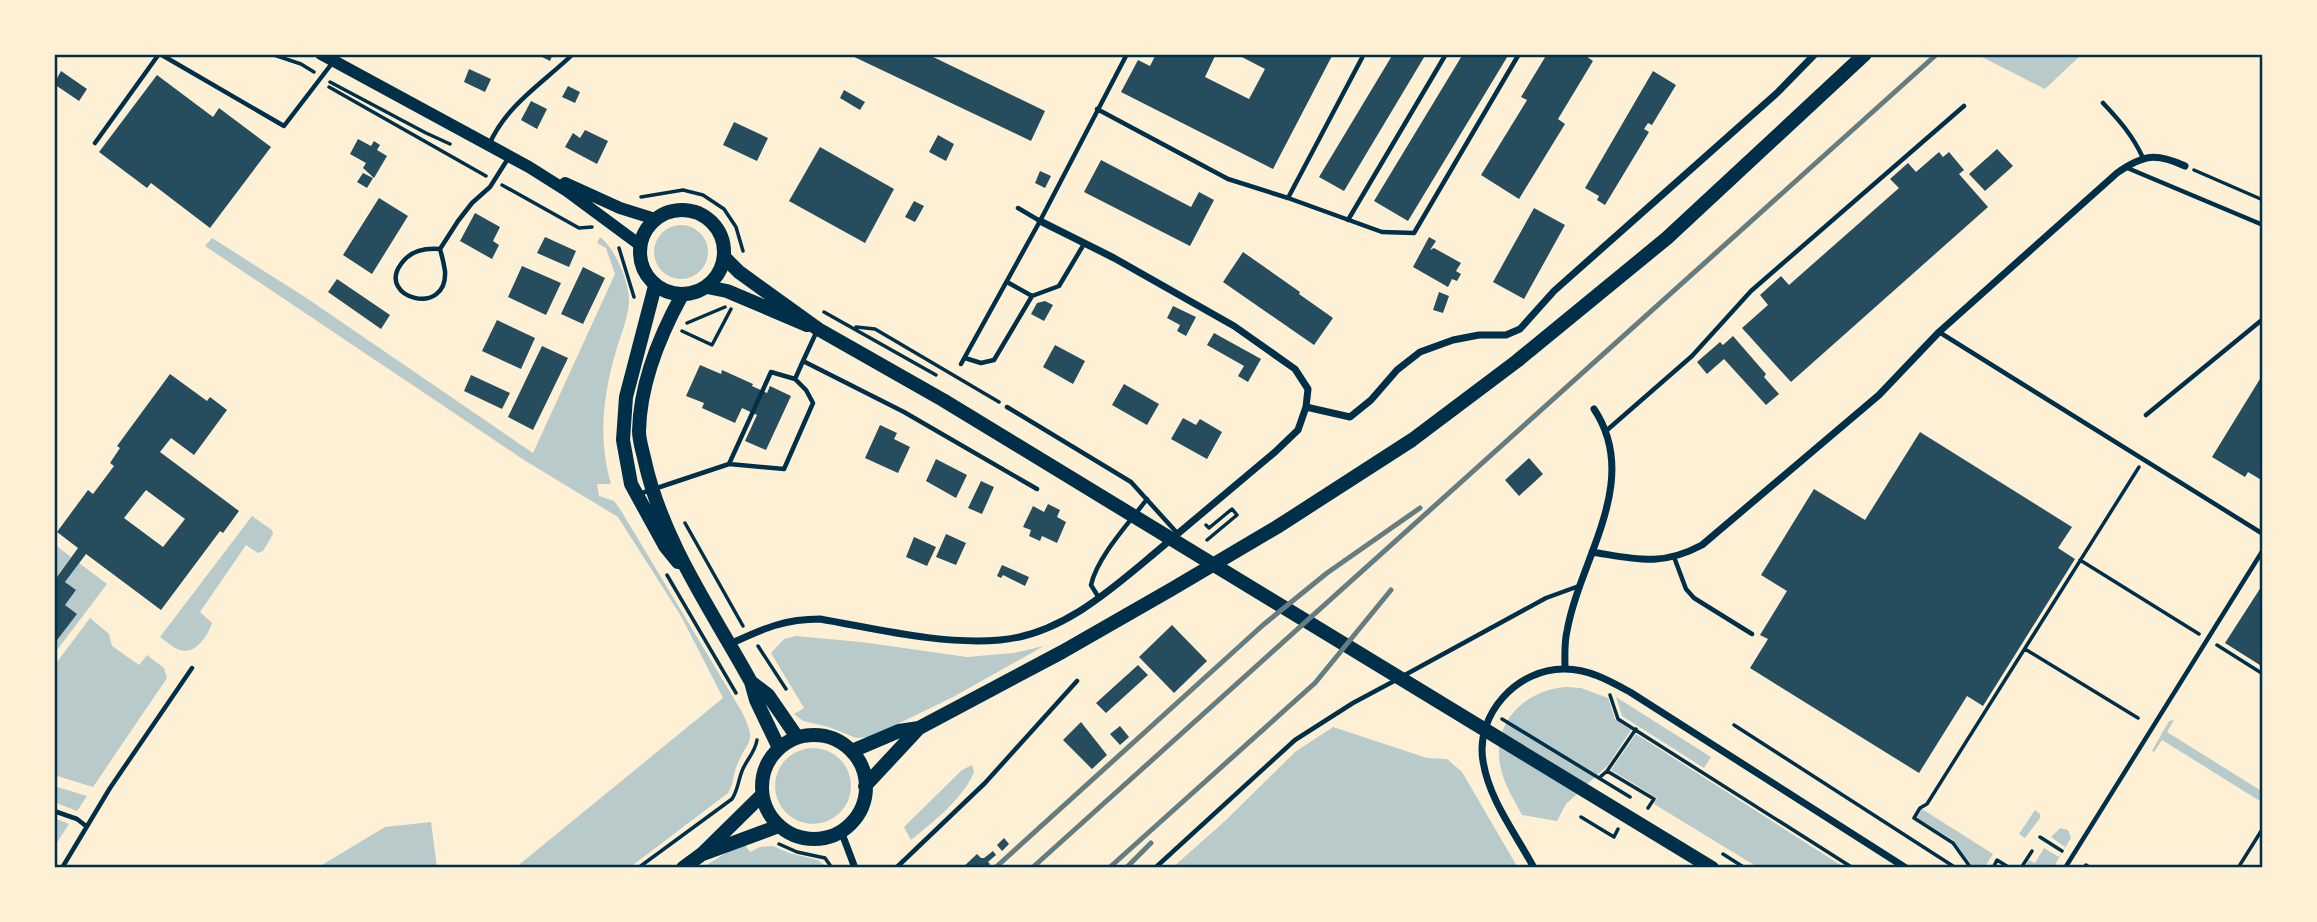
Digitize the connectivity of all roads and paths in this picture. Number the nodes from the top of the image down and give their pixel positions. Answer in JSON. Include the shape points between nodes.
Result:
{"nodes":[{"id":1,"x":93,"y":54,"type":"edge"},
{"id":2,"x":103,"y":54,"type":"edge"},
{"id":3,"x":160,"y":54,"type":"edge"},
{"id":4,"x":271,"y":54,"type":"edge"},
{"id":5,"x":321,"y":54,"type":"edge"},
{"id":6,"x":573,"y":54,"type":"edge"},
{"id":7,"x":1126,"y":54,"type":"edge"},
{"id":8,"x":1364,"y":54,"type":"edge"},
{"id":9,"x":1446,"y":54,"type":"edge"},
{"id":10,"x":1519,"y":54,"type":"edge"},
{"id":11,"x":1815,"y":54,"type":"edge"},
{"id":12,"x":1865,"y":54,"type":"edge"},
{"id":13,"x":330,"y":65,"type":"junction"},
{"id":14,"x":321,"y":77,"type":"junction"},
{"id":15,"x":2103,"y":103,"type":"dead end"},
{"id":16,"x":1964,"y":106,"type":"dead end"},
{"id":17,"x":1097,"y":109,"type":"junction"},
{"id":18,"x":95,"y":143,"type":"dead end"},
{"id":19,"x":489,"y":145,"type":"junction"},
{"id":20,"x":509,"y":156,"type":"junction"},
{"id":21,"x":2143,"y":158,"type":"junction"},
{"id":22,"x":2185,"y":166,"type":"joint"},
{"id":23,"x":529,"y":167,"type":"junction"},
{"id":24,"x":2124,"y":167,"type":"junction"},
{"id":25,"x":494,"y":181,"type":"junction"},
{"id":26,"x":634,"y":198,"type":"dead end"},
{"id":27,"x":1288,"y":198,"type":"junction"},
{"id":28,"x":2263,"y":200,"type":"edge"},
{"id":29,"x":1018,"y":208,"type":"dead end"},
{"id":30,"x":655,"y":219,"type":"junction"},
{"id":31,"x":1348,"y":220,"type":"junction"},
{"id":32,"x":1040,"y":221,"type":"junction"},
{"id":33,"x":2263,"y":225,"type":"edge"},
{"id":34,"x":593,"y":227,"type":"dead end"},
{"id":35,"x":1084,"y":244,"type":"junction"},
{"id":36,"x":639,"y":245,"type":"junction"},
{"id":37,"x":619,"y":247,"type":"dead end"},
{"id":38,"x":440,"y":249,"type":"junction"},
{"id":39,"x":724,"y":257,"type":"junction"},
{"id":40,"x":748,"y":258,"type":"dead end"},
{"id":41,"x":1007,"y":282,"type":"junction"},
{"id":42,"x":655,"y":286,"type":"junction"},
{"id":43,"x":707,"y":286,"type":"junction"},
{"id":44,"x":682,"y":295,"type":"junction"},
{"id":45,"x":1032,"y":296,"type":"junction"},
{"id":46,"x":634,"y":298,"type":"dead end"},
{"id":47,"x":2263,"y":319,"type":"edge"},
{"id":48,"x":851,"y":326,"type":"dead end"},
{"id":49,"x":818,"y":329,"type":"junction"},
{"id":50,"x":682,"y":331,"type":"junction"},
{"id":51,"x":1939,"y":332,"type":"junction"},
{"id":52,"x":678,"y":340,"type":"dead end"},
{"id":53,"x":965,"y":358,"type":"junction"},
{"id":54,"x":803,"y":361,"type":"junction"},
{"id":55,"x":961,"y":365,"type":"dead end"},
{"id":56,"x":795,"y":379,"type":"junction"},
{"id":57,"x":1007,"y":407,"type":"joint"},
{"id":58,"x":1306,"y":407,"type":"junction"},
{"id":59,"x":1594,"y":409,"type":"dead end"},
{"id":60,"x":2146,"y":415,"type":"dead end"},
{"id":61,"x":1606,"y":431,"type":"junction"},
{"id":62,"x":2143,"y":459,"type":"junction"},
{"id":63,"x":729,"y":464,"type":"junction"},
{"id":64,"x":1037,"y":489,"type":"dead end"},
{"id":65,"x":644,"y":492,"type":"junction"},
{"id":66,"x":1147,"y":499,"type":"junction"},
{"id":67,"x":682,"y":518,"type":"dead end"},
{"id":68,"x":1209,"y":528,"type":"dead end"},
{"id":69,"x":1178,"y":534,"type":"junction"},
{"id":70,"x":2263,"y":534,"type":"edge"},
{"id":71,"x":1207,"y":540,"type":"dead end"},
{"id":72,"x":2263,"y":550,"type":"edge"},
{"id":73,"x":1592,"y":552,"type":"junction"},
{"id":74,"x":1674,"y":558,"type":"junction"},
{"id":75,"x":2080,"y":560,"type":"junction"},
{"id":76,"x":1581,"y":585,"type":"junction"},
{"id":77,"x":1099,"y":599,"type":"junction"},
{"id":78,"x":1752,"y":634,"type":"dead end"},
{"id":79,"x":749,"y":636,"type":"junction"},
{"id":80,"x":2207,"y":639,"type":"junction"},
{"id":81,"x":730,"y":644,"type":"junction"},
{"id":82,"x":2025,"y":649,"type":"junction"},
{"id":83,"x":714,"y":654,"type":"dead end"},
{"id":84,"x":192,"y":668,"type":"dead end"},
{"id":85,"x":1565,"y":668,"type":"junction"},
{"id":86,"x":2263,"y":674,"type":"edge"},
{"id":87,"x":1077,"y":681,"type":"dead end"},
{"id":88,"x":751,"y":682,"type":"junction"},
{"id":89,"x":1614,"y":683,"type":"junction"},
{"id":90,"x":738,"y":696,"type":"dead end"},
{"id":91,"x":790,"y":696,"type":"dead end"},
{"id":92,"x":2138,"y":718,"type":"dead end"},
{"id":93,"x":1734,"y":725,"type":"dead end"},
{"id":94,"x":756,"y":727,"type":"dead end"},
{"id":95,"x":919,"y":728,"type":"junction"},
{"id":96,"x":1636,"y":729,"type":"junction"},
{"id":97,"x":797,"y":737,"type":"junction"},
{"id":98,"x":779,"y":748,"type":"junction"},
{"id":99,"x":852,"y":751,"type":"junction"},
{"id":100,"x":1607,"y":771,"type":"junction"},
{"id":101,"x":1598,"y":779,"type":"dead end"},
{"id":102,"x":865,"y":786,"type":"junction"},
{"id":103,"x":762,"y":795,"type":"junction"},
{"id":104,"x":1648,"y":808,"type":"dead end"},
{"id":105,"x":54,"y":811,"type":"edge"},
{"id":106,"x":1581,"y":817,"type":"dead end"},
{"id":107,"x":779,"y":825,"type":"junction"},
{"id":108,"x":86,"y":826,"type":"junction"},
{"id":109,"x":2263,"y":828,"type":"edge"},
{"id":110,"x":1618,"y":829,"type":"dead end"},
{"id":111,"x":841,"y":831,"type":"junction"},
{"id":112,"x":776,"y":843,"type":"dead end"},
{"id":113,"x":2032,"y":851,"type":"dead end"},
{"id":114,"x":702,"y":854,"type":"junction"},
{"id":115,"x":62,"y":868,"type":"edge"},
{"id":116,"x":638,"y":868,"type":"edge"},
{"id":117,"x":683,"y":868,"type":"edge"},
{"id":118,"x":832,"y":868,"type":"edge"},
{"id":119,"x":856,"y":868,"type":"edge"},
{"id":120,"x":896,"y":868,"type":"edge"},
{"id":121,"x":1155,"y":868,"type":"edge"},
{"id":122,"x":1535,"y":868,"type":"edge"},
{"id":123,"x":1712,"y":868,"type":"edge"},
{"id":124,"x":1853,"y":868,"type":"edge"},
{"id":125,"x":1906,"y":868,"type":"edge"},
{"id":126,"x":1956,"y":868,"type":"edge"},
{"id":127,"x":1971,"y":868,"type":"edge"},
{"id":128,"x":1993,"y":868,"type":"edge"},
{"id":129,"x":2010,"y":868,"type":"edge"},
{"id":130,"x":2021,"y":868,"type":"edge"},
{"id":131,"x":2065,"y":868,"type":"edge"},
{"id":132,"x":2084,"y":868,"type":"edge"},
{"id":133,"x":2090,"y":868,"type":"edge"},
{"id":134,"x":2238,"y":868,"type":"edge"}],
"edges":[{"from":1,"to":2,"type":"lane"},
{"from":3,"to":14,"type":"lane","via":[[284,126]]},
{"from":3,"to":18,"type":"lane"},
{"from":4,"to":14,"type":"path"},
{"from":5,"to":13,"type":"street"},
{"from":6,"to":19,"type":"lane","via":[[515,104]]},
{"from":7,"to":17,"type":"lane"},
{"from":8,"to":27,"type":"lane"},
{"from":9,"to":31,"type":"lane"},
{"from":10,"to":31,"type":"lane","via":[[1414,233],[1382,232]]},
{"from":11,"to":58,"type":"street","via":[[1555,291],[1520,329],[1506,335],[1453,340],[1420,352],[1350,417]]},
{"from":12,"to":95,"type":"main road","via":[[1667,238],[1412,440],[1184,582]]},
{"from":13,"to":14,"type":"lane"},
{"from":13,"to":19,"type":"street"},
{"from":14,"to":25,"type":"path","via":[[330,89]]},
{"from":15,"to":21,"type":"lane","via":[[2136,141]]},
{"from":16,"to":61,"type":"lane","via":[[1751,291],[1692,356]]},
{"from":17,"to":27,"type":"lane","via":[[1228,179]]},
{"from":17,"to":32,"type":"lane"},
{"from":19,"to":20,"type":"street"},
{"from":20,"to":23,"type":"street"},
{"from":20,"to":25,"type":"lane"},
{"from":21,"to":22,"type":"street","via":[[2164,157]]},
{"from":21,"to":24,"type":"street"},
{"from":22,"to":28,"type":"path"},
{"from":23,"to":30,"type":"street"},
{"from":23,"to":36,"type":"street"},
{"from":24,"to":33,"type":"lane"},
{"from":24,"to":51,"type":"street"},
{"from":25,"to":34,"type":"path","via":[[579,228]]},
{"from":25,"to":38,"type":"lane","via":[[472,203]]},
{"from":26,"to":40,"type":"path","via":[[683,190],[703,195],[724,209]]},
{"from":27,"to":31,"type":"lane"},
{"from":29,"to":32,"type":"lane"},
{"from":30,"to":36,"type":"main road"},
{"from":30,"to":39,"type":"main road","via":[[674,211],[695,212],[708,219],[718,229]]},
{"from":32,"to":35,"type":"street"},
{"from":32,"to":41,"type":"lane"},
{"from":35,"to":45,"type":"lane","via":[[1059,286]]},
{"from":35,"to":58,"type":"street","via":[[1234,326],[1295,369],[1308,389]]},
{"from":36,"to":42,"type":"main road","via":[[642,267]]},
{"from":37,"to":46,"type":"path"},
{"from":38,"to":38,"type":"lane","via":[[445,270],[440,289],[427,299],[408,296],[396,281],[401,263],[417,251]]},
{"from":39,"to":43,"type":"main road","via":[[716,278]]},
{"from":39,"to":49,"type":"main road"},
{"from":41,"to":45,"type":"lane"},
{"from":41,"to":53,"type":"lane"},
{"from":42,"to":44,"type":"main road"},
{"from":42,"to":65,"type":"main road","via":[[625,397],[623,440],[631,484]]},
{"from":43,"to":44,"type":"main road"},
{"from":43,"to":49,"type":"main road"},
{"from":44,"to":65,"type":"main road","via":[[642,396],[639,434]]},
{"from":45,"to":53,"type":"lane","via":[[994,360],[981,363]]},
{"from":47,"to":60,"type":"lane"},
{"from":48,"to":57,"type":"path","via":[[875,329]]},
{"from":49,"to":54,"type":"lane"},
{"from":49,"to":123,"type":"main road"},
{"from":50,"to":50,"type":"path","via":[[686,324],[732,308],[712,345]]},
{"from":50,"to":52,"type":"path"},
{"from":51,"to":62,"type":"lane"},
{"from":51,"to":74,"type":"street","via":[[1879,395],[1805,459],[1702,545]]},
{"from":53,"to":55,"type":"lane"},
{"from":54,"to":56,"type":"lane"},
{"from":54,"to":64,"type":"lane","via":[[904,412]]},
{"from":56,"to":63,"type":"lane","via":[[771,372]]},
{"from":56,"to":63,"type":"lane","via":[[813,403],[783,469]]},
{"from":57,"to":66,"type":"lane","via":[[1131,482]]},
{"from":58,"to":69,"type":"street","via":[[1298,430]]},
{"from":59,"to":61,"type":"street"},
{"from":61,"to":73,"type":"street","via":[[1613,462],[1611,480]]},
{"from":62,"to":70,"type":"lane"},
{"from":62,"to":75,"type":"path"},
{"from":63,"to":65,"type":"lane"},
{"from":65,"to":81,"type":"main road"},
{"from":66,"to":69,"type":"lane"},
{"from":66,"to":77,"type":"lane","via":[[1092,579]]},
{"from":67,"to":79,"type":"path"},
{"from":68,"to":71,"type":"path","via":[[1233,509],[1237,515]]},
{"from":69,"to":77,"type":"street"},
{"from":72,"to":80,"type":"lane"},
{"from":73,"to":74,"type":"street","via":[[1656,561]]},
{"from":73,"to":76,"type":"street"},
{"from":74,"to":78,"type":"lane","via":[[1694,598]]},
{"from":75,"to":80,"type":"path"},
{"from":75,"to":82,"type":"path"},
{"from":76,"to":85,"type":"street","via":[[1566,632]]},
{"from":76,"to":121,"type":"lane","via":[[1546,598],[1353,702],[1295,740]]},
{"from":77,"to":79,"type":"street","via":[[1035,632],[1003,640],[970,642],[820,619],[796,619]]},
{"from":79,"to":81,"type":"street"},
{"from":79,"to":91,"type":"path"},
{"from":80,"to":86,"type":"path"},
{"from":80,"to":131,"type":"lane"},
{"from":81,"to":88,"type":"main road"},
{"from":82,"to":92,"type":"path"},
{"from":82,"to":127,"type":"path","via":[[1914,818],[1953,843]]},
{"from":83,"to":90,"type":"path"},
{"from":84,"to":108,"type":"lane"},
{"from":85,"to":89,"type":"street"},
{"from":85,"to":122,"type":"street","via":[[1542,671],[1511,689],[1489,717],[1483,738],[1487,779]]},
{"from":87,"to":120,"type":"lane","via":[[985,783]]},
{"from":88,"to":97,"type":"main road","via":[[768,695]]},
{"from":88,"to":98,"type":"main road"},
{"from":89,"to":96,"type":"path","via":[[1610,695],[1618,719]]},
{"from":89,"to":125,"type":"street"},
{"from":93,"to":126,"type":"path"},
{"from":94,"to":116,"type":"path","via":[[755,750],[741,772],[733,799]]},
{"from":95,"to":99,"type":"main road","via":[[899,731]]},
{"from":95,"to":102,"type":"main road"},
{"from":96,"to":100,"type":"path"},
{"from":96,"to":124,"type":"path"},
{"from":97,"to":98,"type":"main road"},
{"from":97,"to":99,"type":"main road","via":[[836,740]]},
{"from":98,"to":103,"type":"main road","via":[[766,768]]},
{"from":99,"to":102,"type":"main road"},
{"from":100,"to":101,"type":"path"},
{"from":100,"to":104,"type":"path","via":[[1654,799]]},
{"from":102,"to":111,"type":"main road","via":[[859,812]]},
{"from":103,"to":107,"type":"main road"},
{"from":103,"to":114,"type":"main road"},
{"from":105,"to":108,"type":"lane"},
{"from":106,"to":110,"type":"path","via":[[1614,837]]},
{"from":107,"to":111,"type":"main road","via":[[814,839]]},
{"from":107,"to":114,"type":"main road"},
{"from":108,"to":115,"type":"lane"},
{"from":109,"to":134,"type":"path"},
{"from":111,"to":119,"type":"street"},
{"from":112,"to":118,"type":"path","via":[[825,858]]},
{"from":113,"to":130,"type":"path"},
{"from":114,"to":117,"type":"main road"},
{"from":128,"to":129,"type":"path","via":[[1997,860]]},
{"from":132,"to":133,"type":"path"}]}
